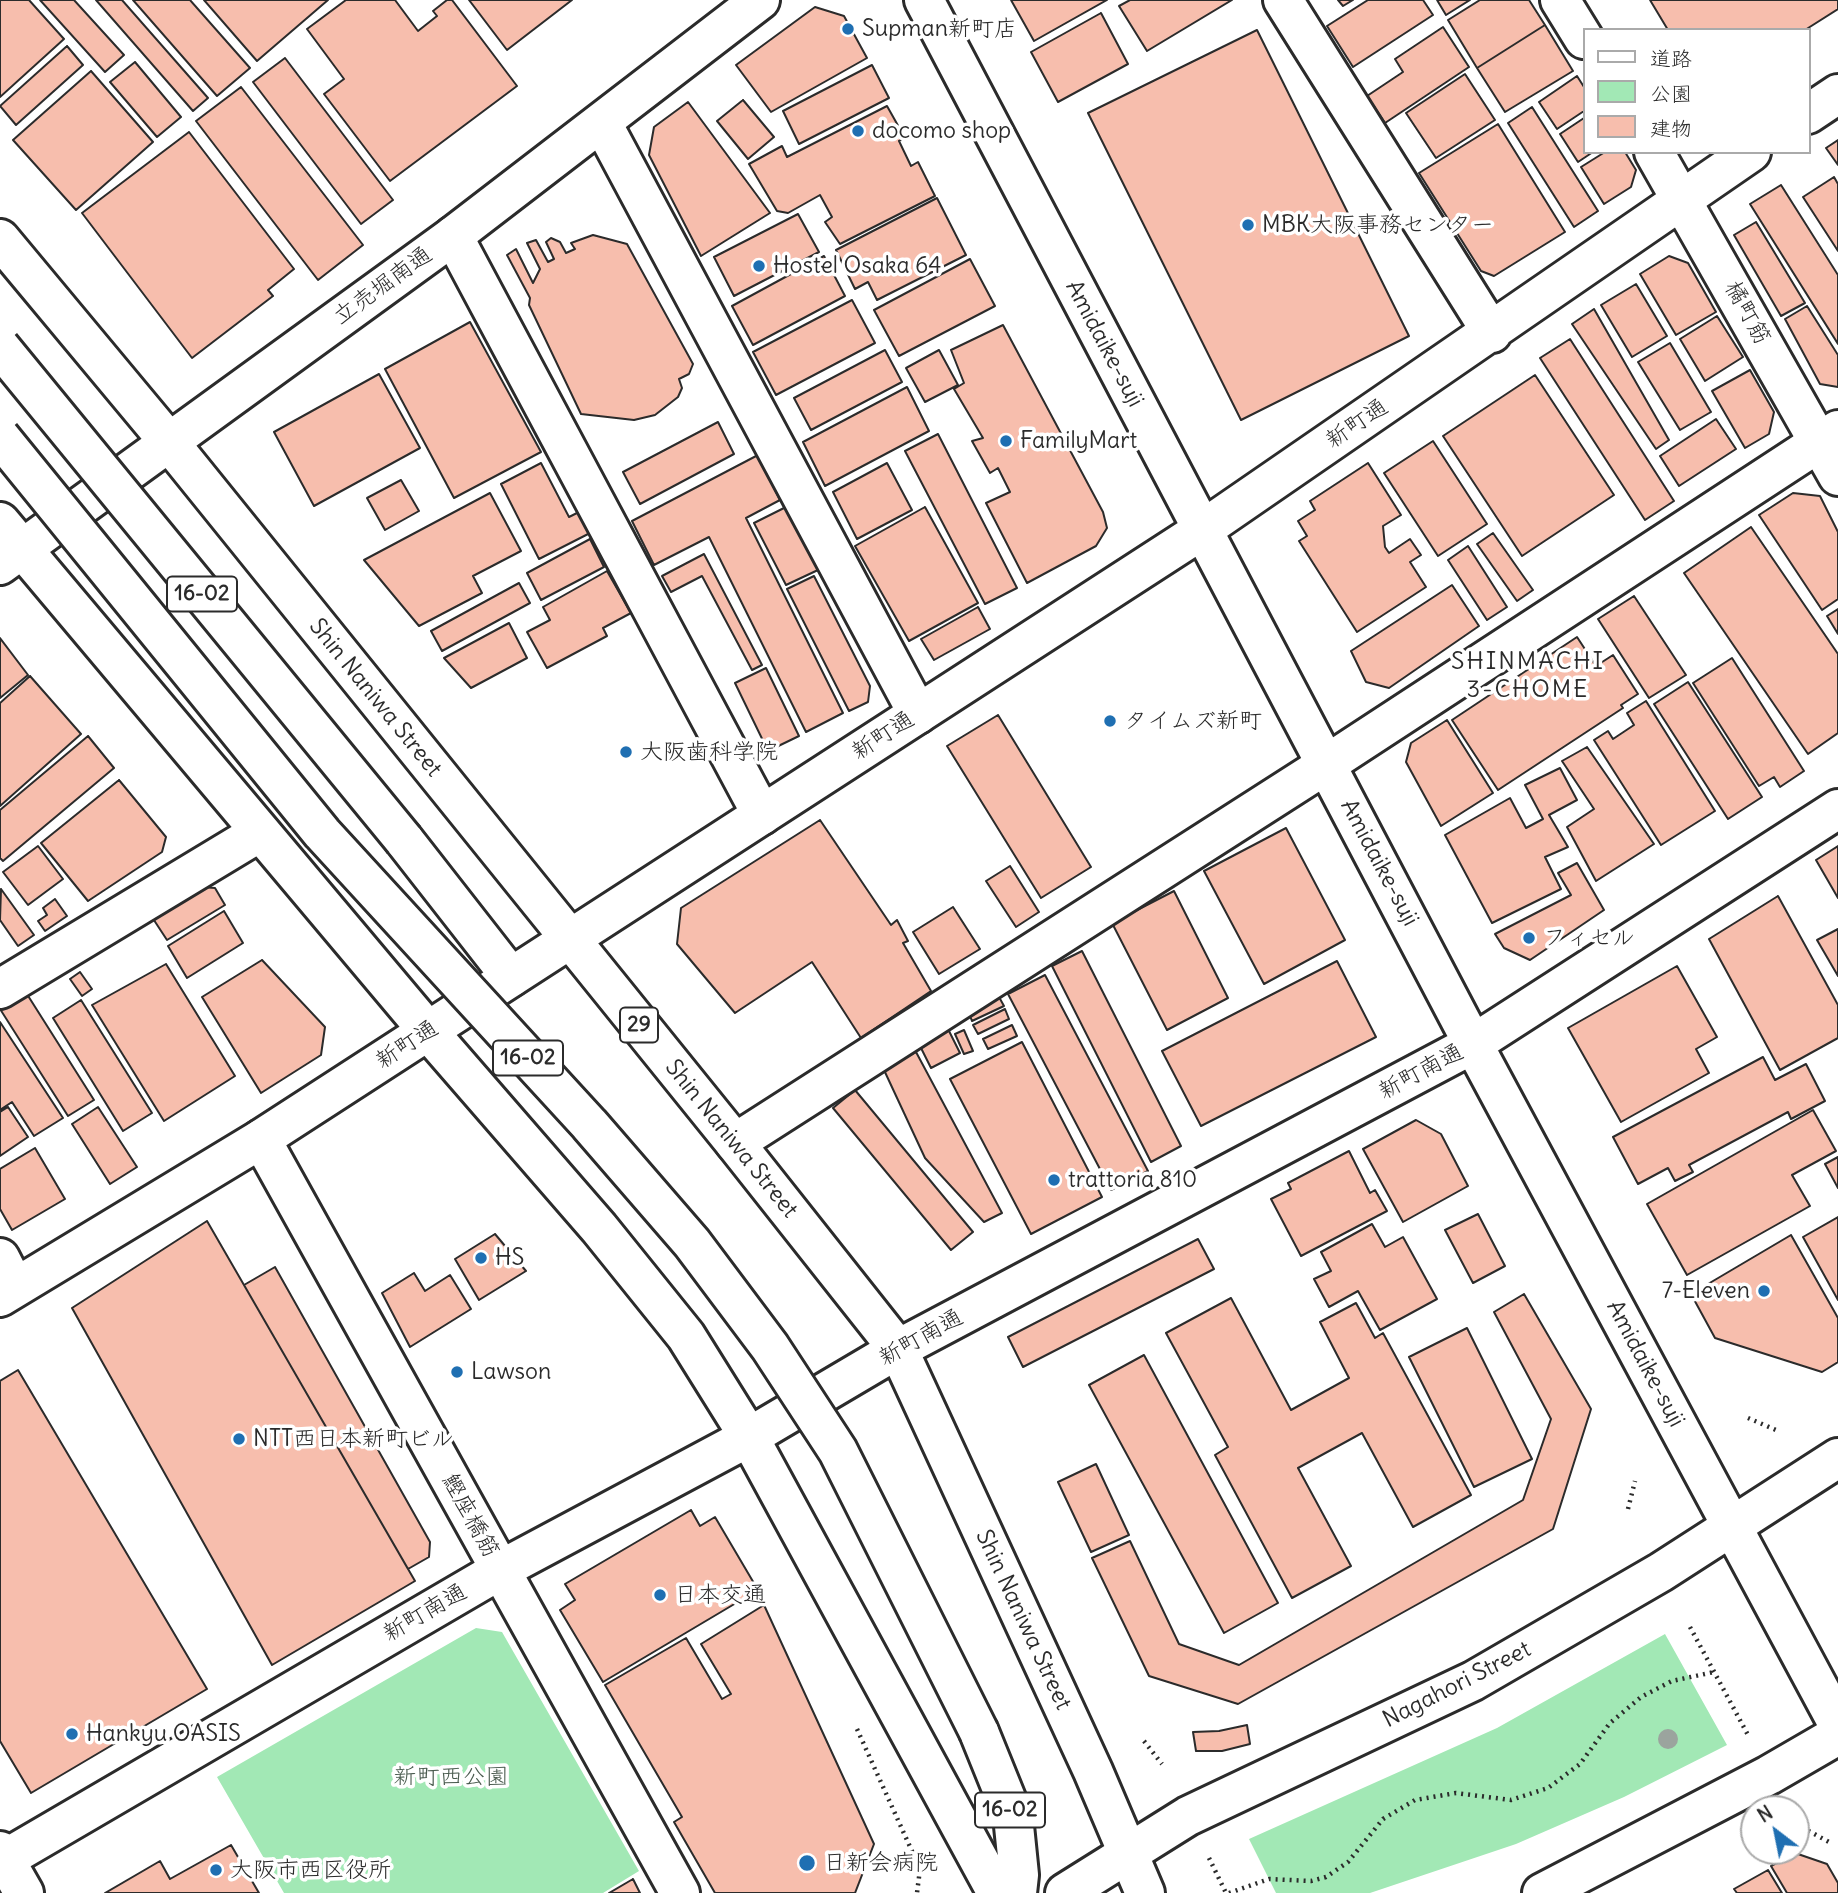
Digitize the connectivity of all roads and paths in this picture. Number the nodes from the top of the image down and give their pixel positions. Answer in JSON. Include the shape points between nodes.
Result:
{"nodes":[{"id":1,"x":760,"y":0,"type":"edge"},
{"id":2,"x":924,"y":0,"type":"edge"},
{"id":3,"x":1283,"y":0,"type":"edge"},
{"id":4,"x":1560,"y":0,"type":"edge"},
{"id":5,"x":1582,"y":36,"type":"edge"},
{"id":6,"x":1838,"y":94,"type":"edge"},
{"id":7,"x":1810,"y":113,"type":"edge"},
{"id":8,"x":603,"y":124,"type":"junction"},
{"id":9,"x":1655,"y":154,"type":"edge"},
{"id":10,"x":1748,"y":154,"type":"edge"},
{"id":11,"x":1683,"y":198,"type":"junction"},
{"id":12,"x":453,"y":236,"type":"junction"},
{"id":13,"x":0,"y":239,"type":"edge"},
{"id":14,"x":1492,"y":332,"type":"junction"},
{"id":15,"x":0,"y":347,"type":"edge"},
{"id":16,"x":1829,"y":436,"type":"edge"},
{"id":17,"x":0,"y":437,"type":"edge"},
{"id":18,"x":169,"y":442,"type":"junction"},
{"id":19,"x":1838,"y":476,"type":"edge"},
{"id":20,"x":1202,"y":530,"type":"junction"},
{"id":21,"x":7,"y":545,"type":"edge"},
{"id":22,"x":918,"y":714,"type":"junction"},
{"id":23,"x":1327,"y":764,"type":"junction"},
{"id":24,"x":1838,"y":809,"type":"edge"},
{"id":25,"x":762,"y":815,"type":"junction"},
{"id":26,"x":260,"y":832,"type":"junction"},
{"id":27,"x":569,"y":939,"type":"junction"},
{"id":28,"x":511,"y":977,"type":"junction"},
{"id":29,"x":0,"y":989,"type":"edge"},
{"id":30,"x":428,"y":1031,"type":"junction"},
{"id":31,"x":1473,"y":1044,"type":"junction"},
{"id":32,"x":261,"y":1139,"type":"junction"},
{"id":33,"x":735,"y":1143,"type":"junction"},
{"id":34,"x":5,"y":1281,"type":"edge"},
{"id":35,"x":898,"y":1349,"type":"junction"},
{"id":36,"x":1748,"y":1418,"type":"dead end"},
{"id":37,"x":1776,"y":1430,"type":"dead end"},
{"id":38,"x":749,"y":1437,"type":"junction"},
{"id":39,"x":1838,"y":1458,"type":"edge"},
{"id":40,"x":1635,"y":1481,"type":"dead end"},
{"id":41,"x":1628,"y":1510,"type":"dead end"},
{"id":42,"x":1732,"y":1525,"type":"junction"},
{"id":43,"x":500,"y":1570,"type":"junction"},
{"id":44,"x":1690,"y":1627,"type":"dead end"},
{"id":45,"x":1714,"y":1672,"type":"junction"},
{"id":46,"x":1838,"y":1724,"type":"edge"},
{"id":47,"x":1748,"y":1735,"type":"dead end"},
{"id":48,"x":1838,"y":1735,"type":"edge"},
{"id":49,"x":1144,"y":1741,"type":"dead end"},
{"id":50,"x":1162,"y":1764,"type":"dead end"},
{"id":51,"x":1810,"y":1832,"type":"edge"},
{"id":52,"x":1829,"y":1842,"type":"dead end"},
{"id":53,"x":1127,"y":1854,"type":"junction"},
{"id":54,"x":2,"y":1857,"type":"edge"},
{"id":55,"x":1209,"y":1858,"type":"dead end"},
{"id":56,"x":920,"y":1869,"type":"dead end"},
{"id":57,"x":24,"y":1893,"type":"edge"},
{"id":58,"x":680,"y":1893,"type":"edge"},
{"id":59,"x":917,"y":1893,"type":"edge"},
{"id":60,"x":997,"y":1893,"type":"edge"},
{"id":61,"x":1017,"y":1893,"type":"edge"},
{"id":62,"x":1065,"y":1893,"type":"edge"},
{"id":63,"x":1145,"y":1893,"type":"edge"},
{"id":64,"x":1228,"y":1893,"type":"edge"},
{"id":65,"x":1542,"y":1893,"type":"edge"}],
"edges":[{"from":1,"to":8,"type":"main road","name":"立売堀南通"},
{"from":2,"to":20,"type":"main road","name":"Amidaike-suji"},
{"from":3,"to":14,"type":"main road"},
{"from":4,"to":5,"type":"main road"},
{"from":6,"to":7,"type":"main road"},
{"from":8,"to":12,"type":"main road","name":"立売堀南通"},
{"from":8,"to":22,"type":"main road"},
{"from":9,"to":11,"type":"main road","name":"橘町筋"},
{"from":10,"to":11,"type":"main road","name":"新町通"},
{"from":11,"to":14,"type":"main road","name":"新町通"},
{"from":11,"to":16,"type":"main road","name":"橘町筋"},
{"from":12,"to":18,"type":"main road","name":"立売堀南通"},
{"from":12,"to":25,"type":"main road"},
{"from":13,"to":18,"type":"main road","name":"Shin Naniwa Street","number":"29"},
{"from":14,"to":20,"type":"main road","name":"新町通"},
{"from":15,"to":28,"type":"main road","number":"16-02","bridge":true},
{"from":16,"to":19,"type":"main road","name":"橘町筋"},
{"from":16,"to":23,"type":"main road"},
{"from":17,"to":61,"type":"main road","number":"16-02","bridge":true,"via":[[322,833],[692,1242],[770,1347],[838,1451],[979,1732],[1013,1816]]},
{"from":18,"to":21,"type":"main road","name":"立売堀南通"},
{"from":18,"to":27,"type":"main road","name":"Shin Naniwa Street","number":"29"},
{"from":20,"to":22,"type":"main road","name":"新町通"},
{"from":20,"to":23,"type":"main road","name":"Amidaike-suji"},
{"from":21,"to":26,"type":"main road"},
{"from":22,"to":25,"type":"main road","name":"新町通"},
{"from":23,"to":31,"type":"main road","name":"Amidaike-suji"},
{"from":23,"to":33,"type":"main road"},
{"from":24,"to":31,"type":"main road","name":"新町南通"},
{"from":25,"to":27,"type":"main road","name":"新町通"},
{"from":26,"to":29,"type":"main road"},
{"from":26,"to":30,"type":"main road"},
{"from":27,"to":28,"type":"main road","name":"新町通"},
{"from":27,"to":33,"type":"main road","name":"Shin Naniwa Street","number":"29"},
{"from":28,"to":30,"type":"main road","name":"新町通"},
{"from":30,"to":32,"type":"main road","name":"新町通"},
{"from":30,"to":38,"type":"main road","via":[[686,1336]]},
{"from":31,"to":35,"type":"main road","name":"新町南通"},
{"from":31,"to":42,"type":"main road","name":"Amidaike-suji"},
{"from":32,"to":34,"type":"main road","name":"新町通"},
{"from":32,"to":43,"type":"main road","name":"鰹座橋筋"},
{"from":33,"to":35,"type":"main road","name":"Shin Naniwa Street","number":"29"},
{"from":35,"to":38,"type":"main road","name":"新町南通"},
{"from":35,"to":53,"type":"main road","name":"Shin Naniwa Street","number":"29"},
{"from":36,"to":37,"type":"path"},
{"from":38,"to":43,"type":"main road","name":"新町南通"},
{"from":38,"to":60,"type":"main road"},
{"from":39,"to":42,"type":"main road","name":"Nagahori Street"},
{"from":40,"to":41,"type":"path"},
{"from":42,"to":46,"type":"main road","name":"Amidaike-suji"},
{"from":42,"to":53,"type":"main road","name":"Nagahori Street","via":[[1661,1572],[1473,1681],[1188,1816]]},
{"from":43,"to":54,"type":"main road","name":"新町南通"},
{"from":43,"to":58,"type":"main road","name":"鰹座橋筋"},
{"from":44,"to":45,"type":"path"},
{"from":45,"to":47,"type":"path"},
{"from":45,"to":64,"type":"path","via":[[1672,1681],[1641,1697],[1610,1723],[1580,1764],[1548,1788],[1511,1800],[1456,1793],[1415,1800],[1384,1819],[1348,1862],[1326,1877],[1269,1879]]},
{"from":48,"to":65,"type":"main road"},
{"from":49,"to":50,"type":"path"},
{"from":51,"to":52,"type":"path"},
{"from":53,"to":62,"type":"main road","name":"Nagahori Street"},
{"from":53,"to":63,"type":"main road","name":"Shin Naniwa Street","number":"29"},
{"from":54,"to":57,"type":"main road"},
{"from":55,"to":64,"type":"path"},
{"from":56,"to":59,"type":"path"}]}
